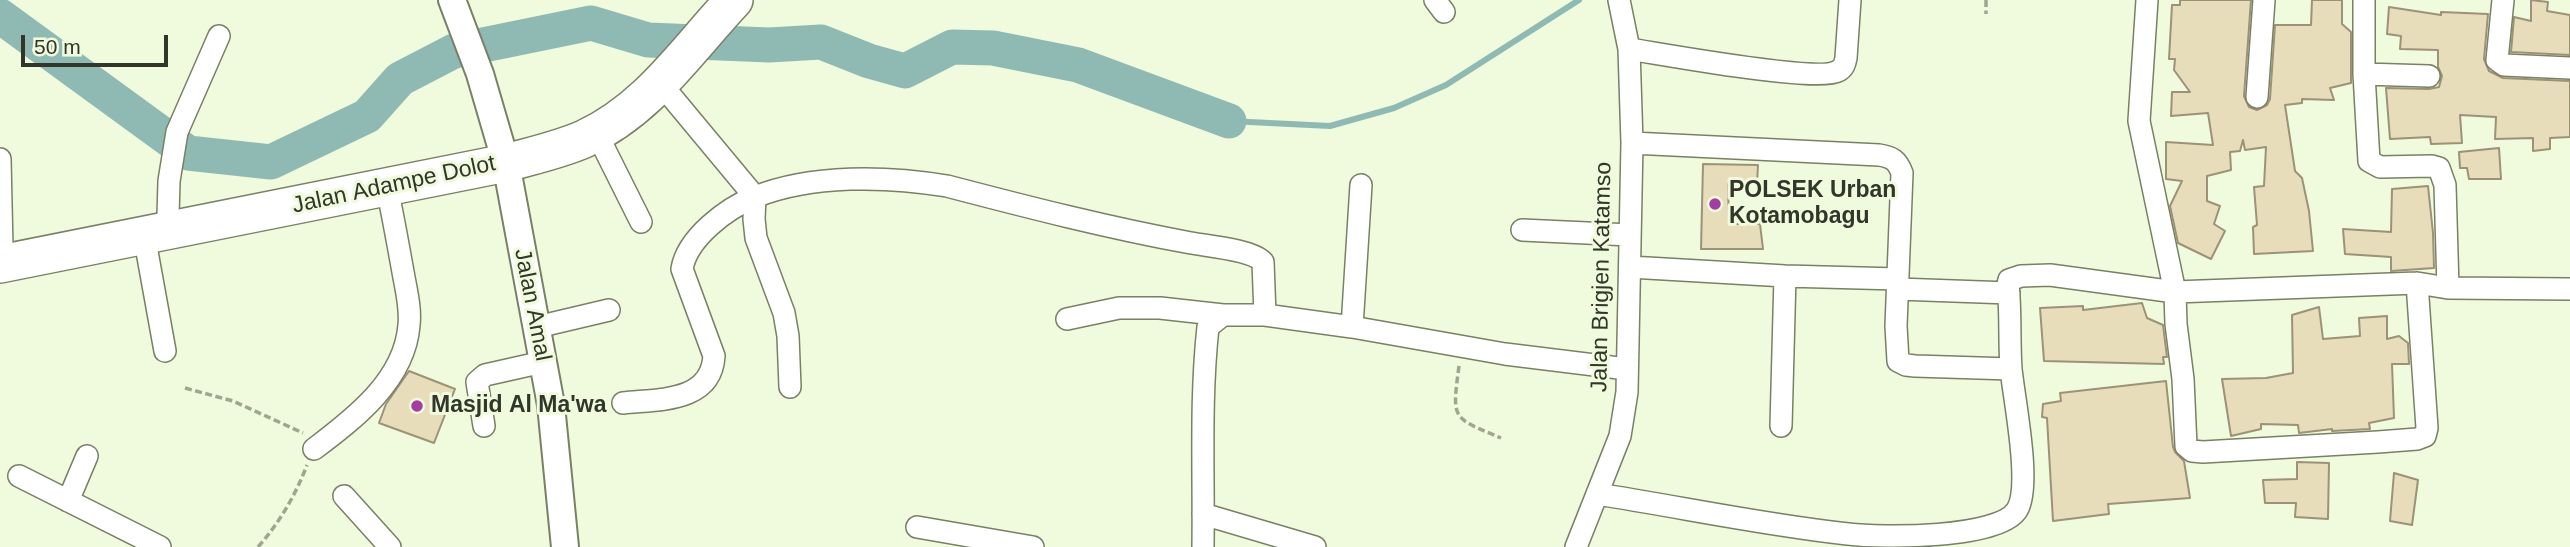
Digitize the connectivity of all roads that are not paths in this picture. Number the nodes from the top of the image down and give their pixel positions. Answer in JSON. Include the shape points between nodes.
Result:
{"nodes":[{"id":1,"x":1619,"y":0,"type":"edge"},
{"id":2,"x":1850,"y":0,"type":"edge"},
{"id":3,"x":2147,"y":0,"type":"edge"},
{"id":4,"x":2264,"y":0,"type":"edge"},
{"id":5,"x":2364,"y":0,"type":"edge"},
{"id":6,"x":2502,"y":0,"type":"edge"},
{"id":7,"x":719,"y":6,"type":"edge"},
{"id":8,"x":456,"y":10,"type":"edge"},
{"id":9,"x":219,"y":36,"type":"dead end"},
{"id":10,"x":1629,"y":49,"type":"junction"},
{"id":11,"x":669,"y":66,"type":"junction"},
{"id":12,"x":2570,"y":68,"type":"edge"},
{"id":13,"x":2364,"y":74,"type":"junction"},
{"id":14,"x":2429,"y":76,"type":"dead end"},
{"id":15,"x":2257,"y":97,"type":"dead end"},
{"id":16,"x":596,"y":132,"type":"junction"},
{"id":17,"x":1632,"y":143,"type":"junction"},
{"id":18,"x":503,"y":155,"type":"junction"},
{"id":19,"x":0,"y":159,"type":"edge"},
{"id":20,"x":1361,"y":185,"type":"dead end"},
{"id":21,"x":387,"y":188,"type":"junction"},
{"id":22,"x":755,"y":197,"type":"junction"},
{"id":23,"x":641,"y":222,"type":"dead end"},
{"id":24,"x":156,"y":225,"type":"junction"},
{"id":25,"x":1522,"y":230,"type":"dead end"},
{"id":26,"x":1630,"y":235,"type":"junction"},
{"id":27,"x":1,"y":253,"type":"edge"},
{"id":28,"x":1630,"y":267,"type":"junction"},
{"id":29,"x":1785,"y":276,"type":"junction"},
{"id":30,"x":2417,"y":283,"type":"junction"},
{"id":31,"x":1898,"y":284,"type":"junction"},
{"id":32,"x":2448,"y":288,"type":"junction"},
{"id":33,"x":2570,"y":289,"type":"edge"},
{"id":34,"x":2175,"y":292,"type":"junction"},
{"id":35,"x":2009,"y":293,"type":"junction"},
{"id":36,"x":610,"y":310,"type":"dead end"},
{"id":37,"x":1223,"y":315,"type":"junction"},
{"id":38,"x":1265,"y":315,"type":"junction"},
{"id":39,"x":1067,"y":318,"type":"dead end"},
{"id":40,"x":537,"y":327,"type":"junction"},
{"id":41,"x":1352,"y":327,"type":"junction"},
{"id":42,"x":165,"y":352,"type":"dead end"},
{"id":43,"x":543,"y":362,"type":"junction"},
{"id":44,"x":1627,"y":369,"type":"junction"},
{"id":45,"x":2011,"y":369,"type":"junction"},
{"id":46,"x":790,"y":387,"type":"dead end"},
{"id":47,"x":623,"y":403,"type":"dead end"},
{"id":48,"x":484,"y":426,"type":"dead end"},
{"id":49,"x":1781,"y":426,"type":"dead end"},
{"id":50,"x":314,"y":449,"type":"road end"},
{"id":51,"x":87,"y":456,"type":"dead end"},
{"id":52,"x":19,"y":476,"type":"dead end"},
{"id":53,"x":1597,"y":494,"type":"junction"},
{"id":54,"x":344,"y":496,"type":"dead end"},
{"id":55,"x":68,"y":501,"type":"junction"},
{"id":56,"x":1203,"y":514,"type":"junction"},
{"id":57,"x":917,"y":527,"type":"dead end"},
{"id":58,"x":160,"y":547,"type":"edge"},
{"id":59,"x":390,"y":547,"type":"edge"},
{"id":60,"x":565,"y":547,"type":"edge"},
{"id":61,"x":1032,"y":547,"type":"edge"},
{"id":62,"x":1203,"y":547,"type":"edge"},
{"id":63,"x":1315,"y":547,"type":"edge"},
{"id":64,"x":1576,"y":547,"type":"edge"}],
"edges":[{"from":1,"to":10,"type":"street","name":"Jalan Brigjen Katamso"},
{"from":2,"to":10,"type":"street","via":[[1844,66],[1830,74],[1789,73]]},
{"from":3,"to":34,"type":"street","via":[[2139,121]]},
{"from":4,"to":15,"type":"street"},
{"from":5,"to":13,"type":"street"},
{"from":6,"to":12,"type":"street","via":[[2497,60],[2504,65]]},
{"from":7,"to":11,"type":"highway","name":"Jalan Adampe Dolot"},
{"from":8,"to":18,"type":"street","name":"Jalan Amal"},
{"from":9,"to":24,"type":"street","via":[[177,132]]},
{"from":10,"to":17,"type":"street","name":"Jalan Brigjen Katamso"},
{"from":11,"to":16,"type":"highway","name":"Jalan Adampe Dolot","via":[[638,106]]},
{"from":11,"to":18,"type":"highway","name":"Jalan Adampe Dolot","via":[[647,72],[600,111]]},
{"from":11,"to":22,"type":"street"},
{"from":13,"to":14,"type":"street"},
{"from":13,"to":32,"type":"street","via":[[2369,161],[2380,167],[2432,166],[2444,175]]},
{"from":16,"to":18,"type":"highway","name":"Jalan Adampe Dolot","via":[[549,151]]},
{"from":16,"to":23,"type":"street"},
{"from":17,"to":26,"type":"street","name":"Jalan Brigjen Katamso"},
{"from":17,"to":31,"type":"street","via":[[1891,157],[1902,173]]},
{"from":18,"to":21,"type":"highway","name":"Jalan Adampe Dolot"},
{"from":18,"to":24,"type":"highway","name":"Jalan Adampe Dolot","via":[[345,182]]},
{"from":18,"to":40,"type":"street","name":"Jalan Amal"},
{"from":19,"to":27,"type":"street"},
{"from":20,"to":41,"type":"street"},
{"from":21,"to":24,"type":"highway","name":"Jalan Adampe Dolot"},
{"from":21,"to":50,"type":"street","via":[[407,292],[410,324],[405,348],[361,412]]},
{"from":22,"to":38,"type":"street","via":[[844,179],[917,181],[1235,251],[1263,262]]},
{"from":22,"to":46,"type":"street","via":[[756,238],[789,336]]},
{"from":22,"to":47,"type":"street","via":[[733,206],[689,247],[684,259],[682,269],[714,356],[713,370],[690,393]]},
{"from":24,"to":27,"type":"highway","name":"Jalan Adampe Dolot"},
{"from":24,"to":42,"type":"street"},
{"from":25,"to":26,"type":"street"},
{"from":26,"to":28,"type":"street","name":"Jalan Brigjen Katamso"},
{"from":28,"to":29,"type":"street"},
{"from":28,"to":44,"type":"street","name":"Jalan Brigjen Katamso"},
{"from":29,"to":31,"type":"street"},
{"from":29,"to":49,"type":"street"},
{"from":30,"to":32,"type":"street"},
{"from":30,"to":34,"type":"street"},
{"from":30,"to":34,"type":"street","via":[[2425,436],[2203,452],[2186,446]]},
{"from":31,"to":35,"type":"street"},
{"from":31,"to":45,"type":"street","via":[[1897,352],[1901,364]]},
{"from":32,"to":33,"type":"street"},
{"from":34,"to":35,"type":"street","via":[[2050,275],[2012,278]]},
{"from":35,"to":45,"type":"street"},
{"from":36,"to":40,"type":"street"},
{"from":37,"to":38,"type":"street"},
{"from":37,"to":39,"type":"street","via":[[1160,308]]},
{"from":37,"to":56,"type":"street","via":[[1208,327],[1204,363]]},
{"from":38,"to":41,"type":"street"},
{"from":40,"to":43,"type":"street","name":"Jalan Amal"},
{"from":41,"to":44,"type":"street","via":[[1505,354]]},
{"from":43,"to":48,"type":"street","via":[[485,375],[477,382]]},
{"from":43,"to":60,"type":"street","name":"Jalan Amal"},
{"from":44,"to":53,"type":"street","name":"Jalan Brigjen Katamso","via":[[1620,436]]},
{"from":45,"to":53,"type":"street","via":[[2022,457],[2021,500],[2012,516],[1983,528],[1959,534],[1850,534]]},
{"from":51,"to":55,"type":"street"},
{"from":52,"to":55,"type":"street"},
{"from":53,"to":64,"type":"street","name":"Jalan Brigjen Katamso"},
{"from":54,"to":59,"type":"street"},
{"from":55,"to":58,"type":"street"},
{"from":56,"to":62,"type":"street"},
{"from":56,"to":63,"type":"street"},
{"from":57,"to":61,"type":"street"}]}
